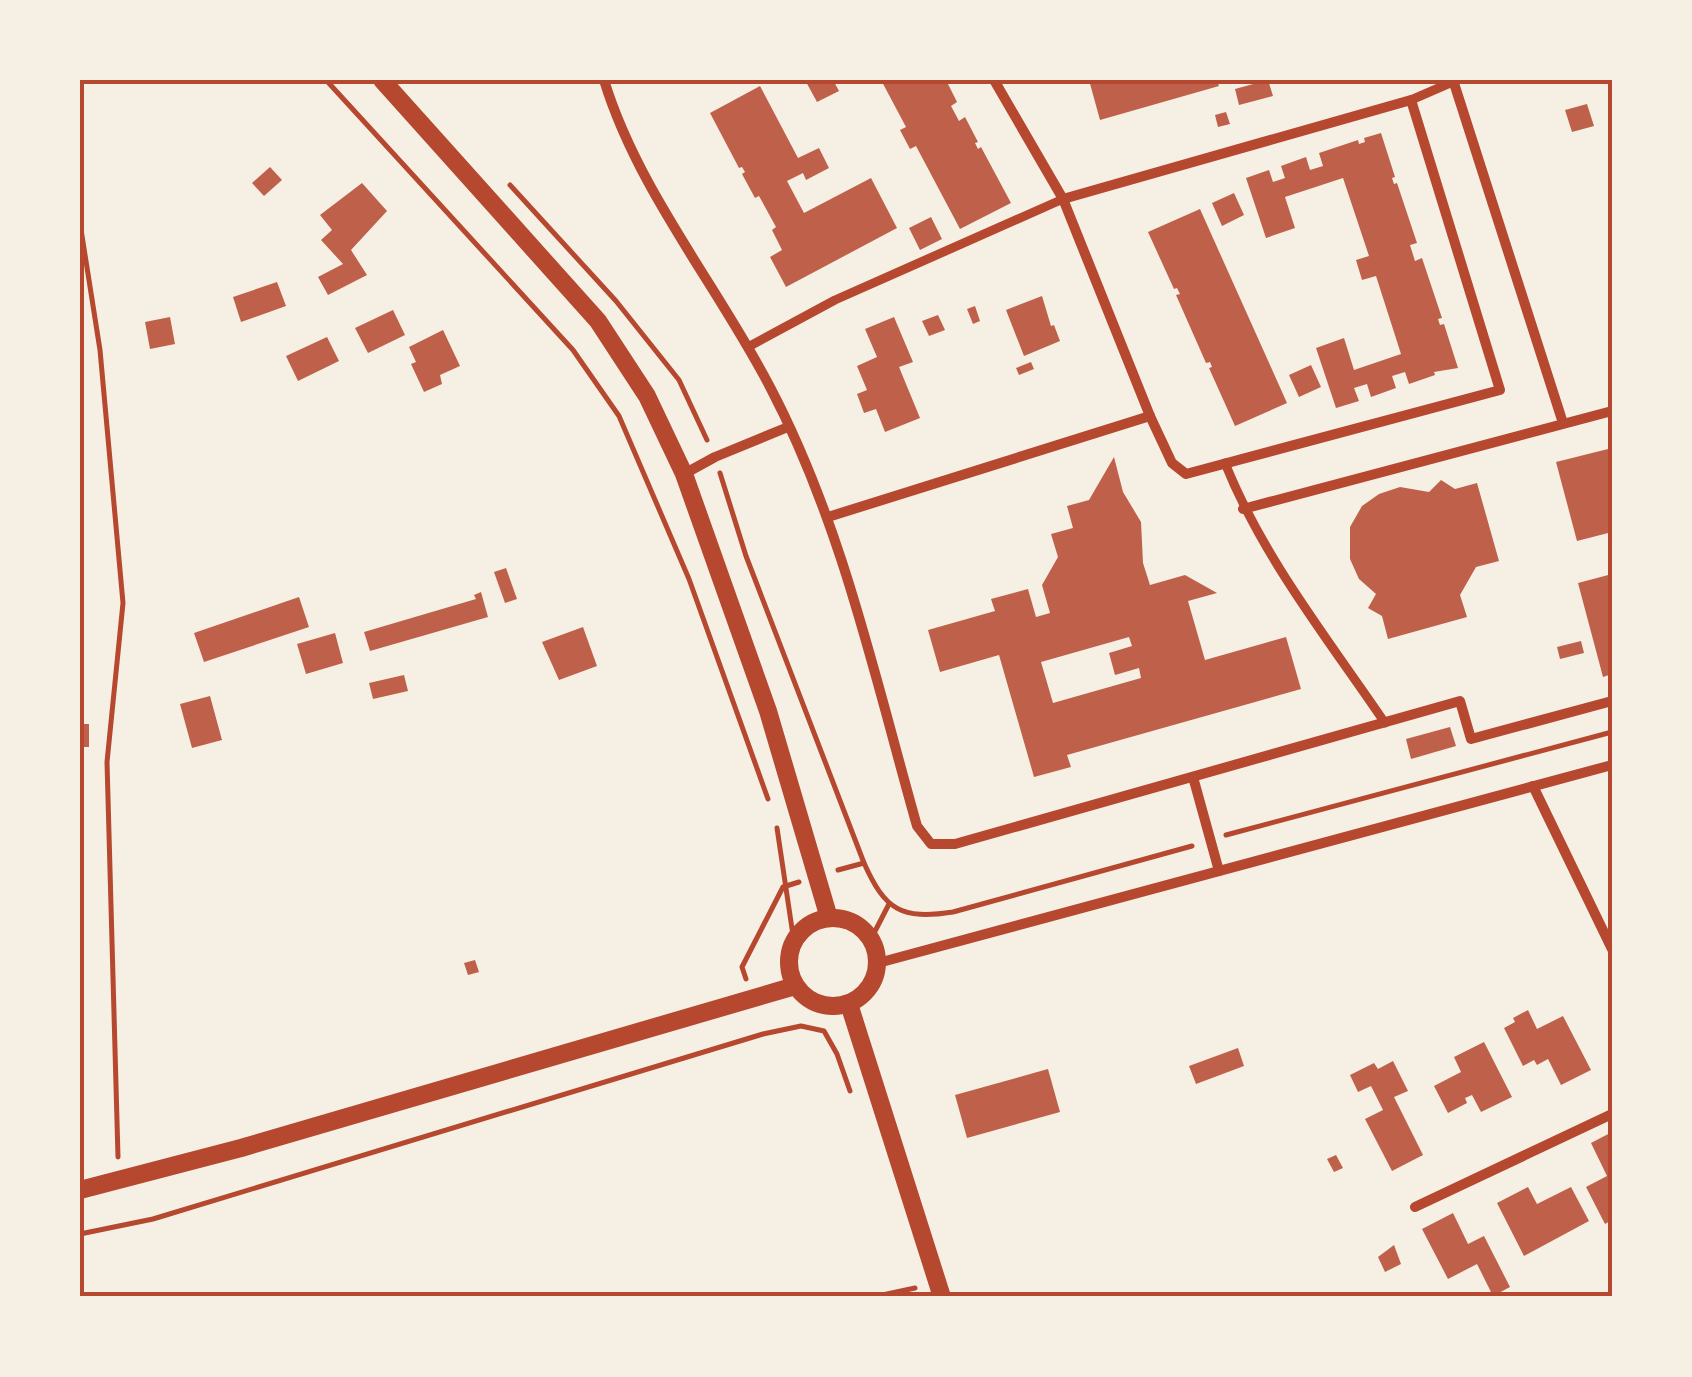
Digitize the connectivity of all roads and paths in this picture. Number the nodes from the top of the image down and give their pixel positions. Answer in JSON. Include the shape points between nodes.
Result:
{"nodes":[{"id":1,"x":326,"y":80,"type":"edge"},
{"id":2,"x":382,"y":80,"type":"edge"},
{"id":3,"x":604,"y":80,"type":"edge"},
{"id":4,"x":994,"y":80,"type":"edge"},
{"id":5,"x":1454,"y":80,"type":"edge"},
{"id":6,"x":1411,"y":100,"type":"junction"},
{"id":7,"x":1063,"y":199,"type":"junction"},
{"id":8,"x":80,"y":224,"type":"edge"},
{"id":9,"x":748,"y":347,"type":"junction"},
{"id":10,"x":1612,"y":411,"type":"edge"},
{"id":11,"x":1150,"y":416,"type":"junction"},
{"id":12,"x":1563,"y":423,"type":"junction"},
{"id":13,"x":788,"y":428,"type":"junction"},
{"id":14,"x":1225,"y":464,"type":"junction"},
{"id":15,"x":684,"y":474,"type":"junction"},
{"id":16,"x":1243,"y":508,"type":"junction"},
{"id":17,"x":828,"y":517,"type":"junction"},
{"id":18,"x":1612,"y":701,"type":"edge"},
{"id":19,"x":1385,"y":723,"type":"junction"},
{"id":20,"x":1612,"y":732,"type":"edge"},
{"id":21,"x":1612,"y":765,"type":"edge"},
{"id":22,"x":1193,"y":777,"type":"junction"},
{"id":23,"x":1533,"y":786,"type":"junction"},
{"id":24,"x":771,"y":807,"type":"dead end"},
{"id":25,"x":777,"y":824,"type":"dead end"},
{"id":26,"x":1212,"y":839,"type":"junction"},
{"id":27,"x":864,"y":862,"type":"dead end"},
{"id":28,"x":1219,"y":871,"type":"junction"},
{"id":29,"x":783,"y":887,"type":"junction"},
{"id":30,"x":889,"y":904,"type":"junction"},
{"id":31,"x":829,"y":918,"type":"junction"},
{"id":32,"x":871,"y":939,"type":"junction"},
{"id":33,"x":794,"y":942,"type":"junction"},
{"id":34,"x":1612,"y":949,"type":"edge"},
{"id":35,"x":878,"y":962,"type":"junction"},
{"id":36,"x":795,"y":986,"type":"junction"},
{"id":37,"x":752,"y":1001,"type":"junction"},
{"id":38,"x":849,"y":1004,"type":"junction"},
{"id":39,"x":763,"y":1034,"type":"junction"},
{"id":40,"x":856,"y":1108,"type":"dead end"},
{"id":41,"x":1612,"y":1114,"type":"edge"},
{"id":42,"x":118,"y":1180,"type":"junction"},
{"id":43,"x":80,"y":1190,"type":"edge"},
{"id":44,"x":1415,"y":1207,"type":"dead end"},
{"id":45,"x":80,"y":1234,"type":"edge"},
{"id":46,"x":873,"y":1297,"type":"edge"},
{"id":47,"x":921,"y":1297,"type":"edge"},
{"id":48,"x":942,"y":1297,"type":"edge"}],
"edges":[{"from":1,"to":24,"type":"path","via":[[573,350],[619,416],[688,578]]},
{"from":2,"to":15,"type":"street","via":[[598,320]]},
{"from":3,"to":9,"type":"street","via":[[634,156]]},
{"from":4,"to":7,"type":"street"},
{"from":5,"to":6,"type":"street"},
{"from":5,"to":12,"type":"street"},
{"from":6,"to":7,"type":"street"},
{"from":6,"to":14,"type":"street","via":[[1500,390]]},
{"from":7,"to":9,"type":"street","via":[[835,300]]},
{"from":7,"to":11,"type":"street"},
{"from":8,"to":42,"type":"path","via":[[100,350],[123,602],[107,762]]},
{"from":9,"to":13,"type":"street"},
{"from":10,"to":12,"type":"street"},
{"from":11,"to":14,"type":"street","via":[[1172,464],[1186,474]]},
{"from":11,"to":17,"type":"street"},
{"from":12,"to":16,"type":"street"},
{"from":13,"to":15,"type":"street"},
{"from":13,"to":17,"type":"street"},
{"from":14,"to":16,"type":"street"},
{"from":15,"to":31,"type":"street","via":[[768,711]]},
{"from":16,"to":19,"type":"street"},
{"from":17,"to":22,"type":"street","via":[[917,826],[931,844],[955,844]]},
{"from":18,"to":19,"type":"street","via":[[1470,738],[1460,701]]},
{"from":19,"to":22,"type":"street"},
{"from":20,"to":26,"type":"path"},
{"from":21,"to":23,"type":"street"},
{"from":22,"to":26,"type":"street"},
{"from":23,"to":28,"type":"street"},
{"from":23,"to":34,"type":"street"},
{"from":25,"to":29,"type":"path"},
{"from":26,"to":28,"type":"street"},
{"from":26,"to":30,"type":"path","via":[[952,912],[923,917]]},
{"from":27,"to":30,"type":"path"},
{"from":28,"to":35,"type":"street"},
{"from":29,"to":33,"type":"path"},
{"from":29,"to":37,"type":"path","via":[[742,967]]},
{"from":30,"to":32,"type":"path"},
{"from":31,"to":32,"type":"street","via":[[860,927]]},
{"from":31,"to":33,"type":"street"},
{"from":32,"to":35,"type":"street"},
{"from":33,"to":36,"type":"street","via":[[789,956]]},
{"from":35,"to":38,"type":"street","via":[[870,988]]},
{"from":36,"to":37,"type":"street"},
{"from":36,"to":38,"type":"street","via":[[829,1007]]},
{"from":37,"to":39,"type":"path"},
{"from":37,"to":42,"type":"street"},
{"from":38,"to":48,"type":"street"},
{"from":39,"to":40,"type":"path","via":[[800,1026],[824,1031]]},
{"from":39,"to":45,"type":"path","via":[[153,1219]]},
{"from":41,"to":44,"type":"street"},
{"from":42,"to":43,"type":"street"},
{"from":46,"to":47,"type":"path","via":[[918,1287]]}]}
